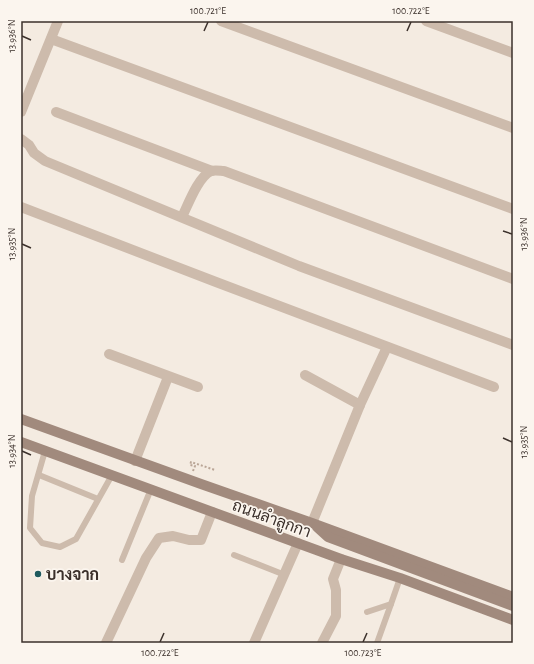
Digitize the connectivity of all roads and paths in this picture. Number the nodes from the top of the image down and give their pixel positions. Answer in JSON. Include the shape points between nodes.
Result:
{"nodes":[{"id":1,"x":58,"y":21,"type":"edge"},
{"id":2,"x":221,"y":21,"type":"edge"},
{"id":3,"x":426,"y":21,"type":"edge"},
{"id":4,"x":51,"y":39,"type":"junction"},
{"id":5,"x":513,"y":53,"type":"edge"},
{"id":6,"x":21,"y":112,"type":"edge"},
{"id":7,"x":56,"y":112,"type":"dead end"},
{"id":8,"x":513,"y":128,"type":"edge"},
{"id":9,"x":21,"y":139,"type":"edge"},
{"id":10,"x":212,"y":171,"type":"junction"},
{"id":11,"x":21,"y":207,"type":"edge"},
{"id":12,"x":513,"y":209,"type":"edge"},
{"id":13,"x":182,"y":217,"type":"junction"},
{"id":14,"x":513,"y":279,"type":"edge"},
{"id":15,"x":513,"y":345,"type":"edge"},
{"id":16,"x":387,"y":347,"type":"junction"},
{"id":17,"x":109,"y":354,"type":"dead end"},
{"id":18,"x":305,"y":375,"type":"dead end"},
{"id":19,"x":168,"y":377,"type":"junction"},
{"id":20,"x":198,"y":387,"type":"dead end"},
{"id":21,"x":494,"y":387,"type":"dead end"},
{"id":22,"x":360,"y":405,"type":"junction"},
{"id":23,"x":21,"y":419,"type":"edge"},
{"id":24,"x":21,"y":442,"type":"edge"},
{"id":25,"x":45,"y":451,"type":"junction"},
{"id":26,"x":135,"y":460,"type":"junction"},
{"id":27,"x":195,"y":466,"type":"dead end"},
{"id":28,"x":215,"y":470,"type":"dead end"},
{"id":29,"x":39,"y":475,"type":"junction"},
{"id":30,"x":112,"y":475,"type":"junction"},
{"id":31,"x":151,"y":489,"type":"junction"},
{"id":32,"x":98,"y":499,"type":"junction"},
{"id":33,"x":212,"y":512,"type":"junction"},
{"id":34,"x":312,"y":522,"type":"junction"},
{"id":35,"x":298,"y":543,"type":"junction"},
{"id":36,"x":234,"y":556,"type":"dead end"},
{"id":37,"x":341,"y":559,"type":"junction"},
{"id":38,"x":122,"y":560,"type":"dead end"},
{"id":39,"x":285,"y":575,"type":"junction"},
{"id":40,"x":400,"y":578,"type":"junction"},
{"id":41,"x":513,"y":597,"type":"edge"},
{"id":42,"x":391,"y":604,"type":"junction"},
{"id":43,"x":513,"y":606,"type":"edge"},
{"id":44,"x":367,"y":612,"type":"dead end"},
{"id":45,"x":513,"y":620,"type":"edge"},
{"id":46,"x":106,"y":643,"type":"edge"},
{"id":47,"x":254,"y":643,"type":"edge"},
{"id":48,"x":322,"y":643,"type":"edge"},
{"id":49,"x":377,"y":643,"type":"edge"}],
"edges":[{"from":1,"to":4,"type":"street"},
{"from":2,"to":8,"type":"street"},
{"from":3,"to":5,"type":"street"},
{"from":4,"to":6,"type":"street"},
{"from":4,"to":12,"type":"street"},
{"from":7,"to":10,"type":"street"},
{"from":9,"to":13,"type":"street","via":[[45,160]]},
{"from":10,"to":13,"type":"street","via":[[196,188]]},
{"from":10,"to":14,"type":"street","via":[[224,171]]},
{"from":11,"to":16,"type":"street"},
{"from":13,"to":15,"type":"street","via":[[299,266]]},
{"from":16,"to":21,"type":"street"},
{"from":16,"to":22,"type":"street"},
{"from":17,"to":19,"type":"street"},
{"from":18,"to":22,"type":"street"},
{"from":19,"to":20,"type":"street"},
{"from":19,"to":26,"type":"street"},
{"from":22,"to":34,"type":"street"},
{"from":23,"to":26,"type":"main road","name":"ถนนลำลูกกา"},
{"from":24,"to":25,"type":"main road","name":"ถนนลำลูกกา"},
{"from":25,"to":29,"type":"lane"},
{"from":25,"to":30,"type":"main road","name":"ถนนลำลูกกา"},
{"from":26,"to":34,"type":"main road","name":"ถนนลำลูกกา"},
{"from":27,"to":28,"type":"path","via":[[191,463]]},
{"from":29,"to":32,"type":"lane"},
{"from":29,"to":32,"type":"lane","via":[[32,496],[30,528],[42,543],[60,547],[76,539]]},
{"from":30,"to":31,"type":"main road","name":"ถนนลำลูกกา"},
{"from":30,"to":32,"type":"lane"},
{"from":31,"to":33,"type":"main road","name":"ถนนลำลูกกา"},
{"from":31,"to":38,"type":"lane"},
{"from":33,"to":35,"type":"main road","name":"ถนนลำลูกกา"},
{"from":33,"to":46,"type":"street","via":[[201,540],[173,536],[159,538],[146,558]]},
{"from":34,"to":41,"type":"main road","name":"ถนนลำลูกกา"},
{"from":34,"to":43,"type":"main road","name":"ถนนลำลูกกา","via":[[328,537]]},
{"from":35,"to":37,"type":"main road","name":"ถนนลำลูกกา"},
{"from":35,"to":39,"type":"street"},
{"from":36,"to":39,"type":"lane"},
{"from":37,"to":40,"type":"main road","name":"ถนนลำลูกกา"},
{"from":37,"to":48,"type":"street","via":[[333,579],[336,590],[336,616]]},
{"from":39,"to":47,"type":"street"},
{"from":40,"to":42,"type":"lane"},
{"from":40,"to":45,"type":"main road","name":"ถนนลำลูกกา"},
{"from":42,"to":44,"type":"lane"},
{"from":42,"to":49,"type":"lane"}]}
